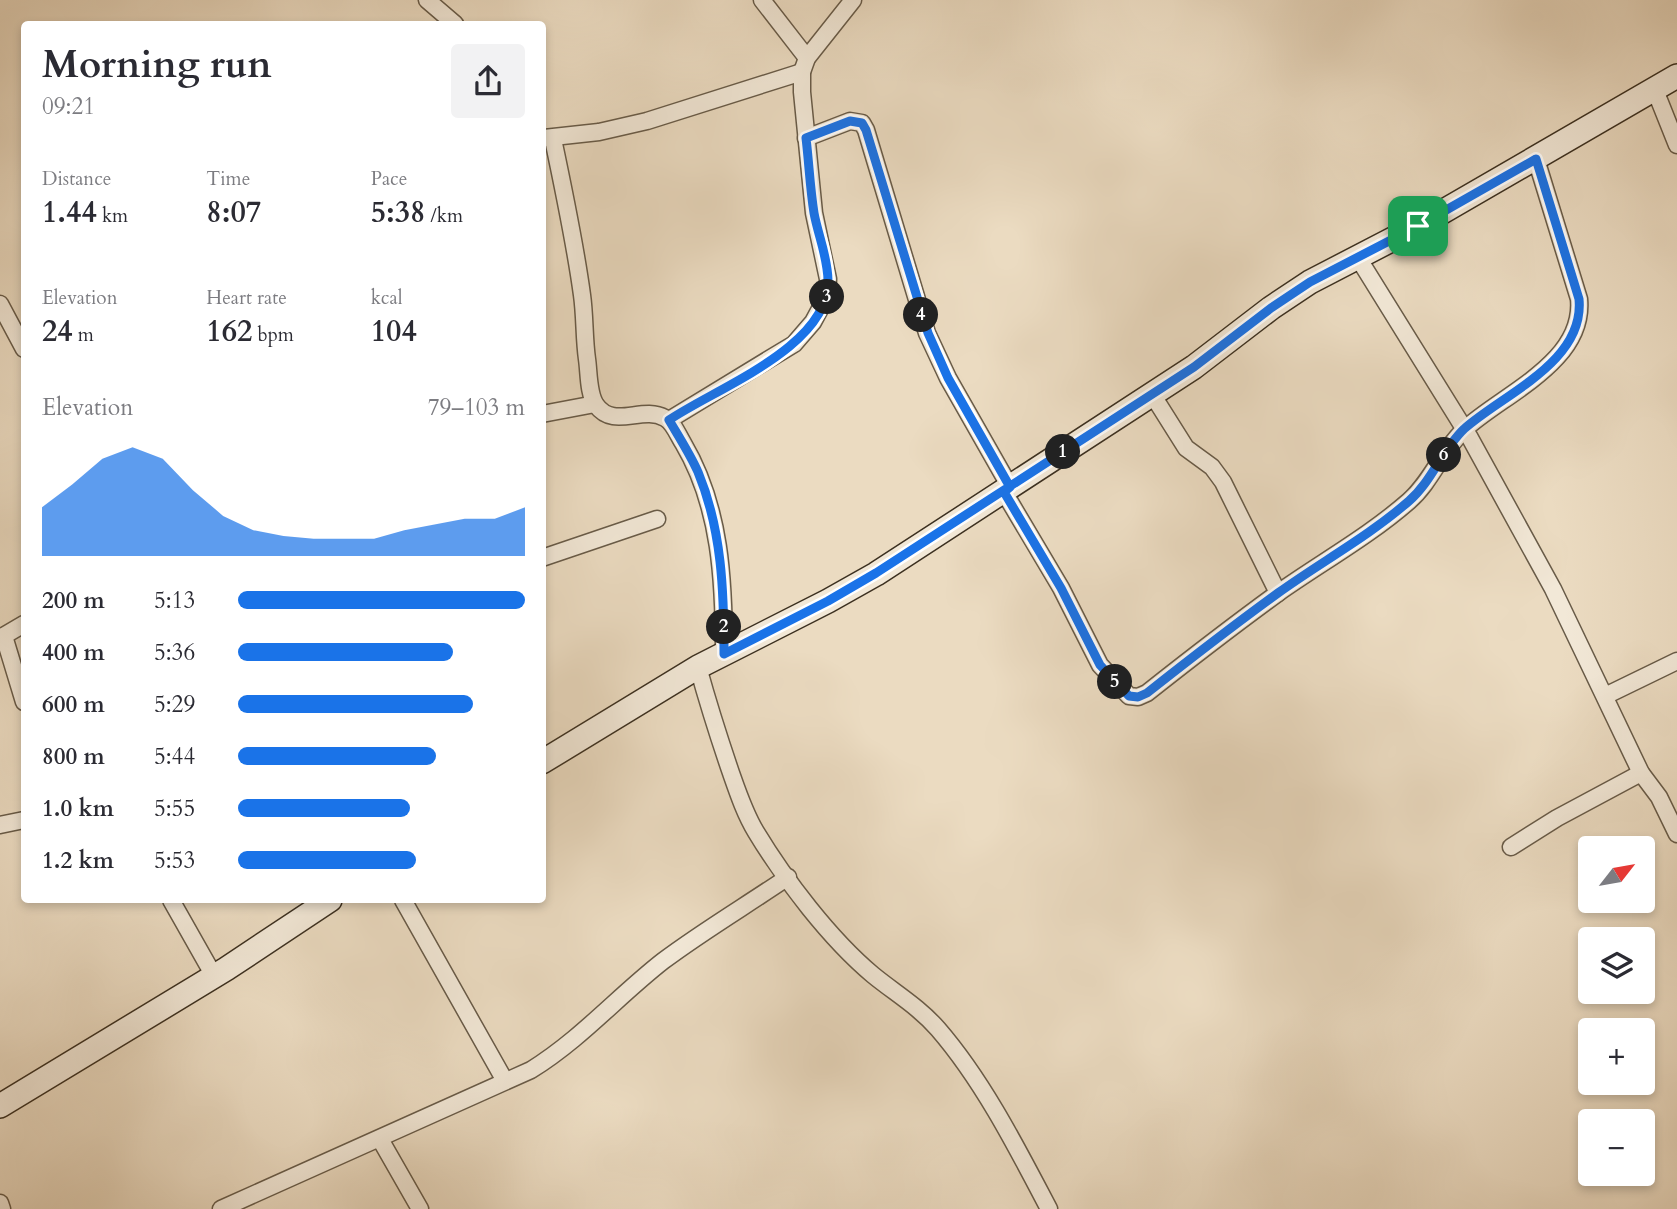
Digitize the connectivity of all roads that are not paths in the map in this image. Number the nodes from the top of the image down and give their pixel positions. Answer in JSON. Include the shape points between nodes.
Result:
{"nodes":[{"id":1,"x":427,"y":0,"type":"edge"},
{"id":2,"x":762,"y":0,"type":"edge"},
{"id":3,"x":853,"y":0,"type":"edge"},
{"id":4,"x":452,"y":21,"type":"edge"},
{"id":5,"x":805,"y":65,"type":"junction"},
{"id":6,"x":1677,"y":76,"type":"edge"},
{"id":7,"x":1655,"y":90,"type":"junction"},
{"id":8,"x":548,"y":138,"type":"edge"},
{"id":9,"x":806,"y":138,"type":"junction"},
{"id":10,"x":1677,"y":145,"type":"edge"},
{"id":11,"x":1536,"y":159,"type":"junction"},
{"id":12,"x":1357,"y":256,"type":"junction"},
{"id":13,"x":0,"y":303,"type":"edge"},
{"id":14,"x":18,"y":321,"type":"edge"},
{"id":15,"x":1152,"y":394,"type":"junction"},
{"id":16,"x":595,"y":404,"type":"junction"},
{"id":17,"x":546,"y":413,"type":"edge"},
{"id":18,"x":669,"y":420,"type":"junction"},
{"id":19,"x":1464,"y":429,"type":"junction"},
{"id":20,"x":1007,"y":489,"type":"junction"},
{"id":21,"x":657,"y":519,"type":"dead end"},
{"id":22,"x":546,"y":557,"type":"edge"},
{"id":23,"x":1278,"y":593,"type":"junction"},
{"id":24,"x":21,"y":626,"type":"edge"},
{"id":25,"x":2,"y":637,"type":"edge"},
{"id":26,"x":724,"y":654,"type":"junction"},
{"id":27,"x":1677,"y":661,"type":"edge"},
{"id":28,"x":698,"y":667,"type":"junction"},
{"id":29,"x":21,"y":693,"type":"edge"},
{"id":30,"x":1605,"y":696,"type":"junction"},
{"id":31,"x":546,"y":760,"type":"edge"},
{"id":32,"x":1641,"y":773,"type":"junction"},
{"id":33,"x":21,"y":821,"type":"edge"},
{"id":34,"x":0,"y":825,"type":"edge"},
{"id":35,"x":1677,"y":834,"type":"edge"},
{"id":36,"x":1510,"y":847,"type":"dead end"},
{"id":37,"x":788,"y":877,"type":"junction"},
{"id":38,"x":173,"y":903,"type":"edge"},
{"id":39,"x":325,"y":903,"type":"edge"},
{"id":40,"x":405,"y":903,"type":"edge"},
{"id":41,"x":214,"y":976,"type":"junction"},
{"id":42,"x":505,"y":1081,"type":"junction"},
{"id":43,"x":0,"y":1105,"type":"edge"},
{"id":44,"x":380,"y":1139,"type":"junction"},
{"id":45,"x":0,"y":1203,"type":"edge"},
{"id":46,"x":2,"y":1209,"type":"edge"},
{"id":47,"x":221,"y":1209,"type":"edge"},
{"id":48,"x":420,"y":1209,"type":"edge"},
{"id":49,"x":1049,"y":1209,"type":"edge"}],
"edges":[{"from":1,"to":4,"type":"street"},
{"from":2,"to":5,"type":"street"},
{"from":3,"to":5,"type":"street"},
{"from":5,"to":8,"type":"street","via":[[647,121]]},
{"from":5,"to":9,"type":"street"},
{"from":6,"to":7,"type":"main road"},
{"from":7,"to":10,"type":"street"},
{"from":7,"to":11,"type":"main road"},
{"from":8,"to":16,"type":"street","via":[[583,297]]},
{"from":9,"to":18,"type":"street","via":[[827,296],[794,344]]},
{"from":9,"to":20,"type":"street","via":[[850,121],[862,123],[928,333]]},
{"from":11,"to":12,"type":"main road"},
{"from":11,"to":19,"type":"street","via":[[1580,313],[1554,361]]},
{"from":12,"to":15,"type":"main road","via":[[1271,308]]},
{"from":12,"to":19,"type":"street"},
{"from":13,"to":14,"type":"street"},
{"from":15,"to":20,"type":"main road"},
{"from":15,"to":23,"type":"street","via":[[1186,448],[1212,467],[1223,482]]},
{"from":16,"to":17,"type":"street"},
{"from":16,"to":18,"type":"street","via":[[619,419],[655,413]]},
{"from":18,"to":26,"type":"street","via":[[698,472],[720,551]]},
{"from":19,"to":23,"type":"street","via":[[1413,498]]},
{"from":19,"to":30,"type":"street","via":[[1553,589]]},
{"from":20,"to":23,"type":"street","via":[[1100,665],[1129,696],[1147,693]]},
{"from":20,"to":26,"type":"main road","via":[[828,601]]},
{"from":21,"to":22,"type":"street"},
{"from":24,"to":25,"type":"street"},
{"from":25,"to":29,"type":"street"},
{"from":26,"to":28,"type":"main road"},
{"from":27,"to":30,"type":"street"},
{"from":28,"to":31,"type":"main road"},
{"from":28,"to":37,"type":"street","via":[[741,801],[755,831]]},
{"from":30,"to":32,"type":"street"},
{"from":32,"to":35,"type":"street"},
{"from":32,"to":36,"type":"street"},
{"from":33,"to":34,"type":"street"},
{"from":37,"to":42,"type":"street","via":[[665,960],[565,1047]]},
{"from":37,"to":49,"type":"street","via":[[835,938],[939,1030],[1009,1133]]},
{"from":38,"to":41,"type":"street"},
{"from":39,"to":41,"type":"main road"},
{"from":40,"to":42,"type":"street"},
{"from":41,"to":43,"type":"main road"},
{"from":42,"to":44,"type":"street"},
{"from":44,"to":47,"type":"street"},
{"from":44,"to":48,"type":"street"},
{"from":45,"to":46,"type":"street"}]}
